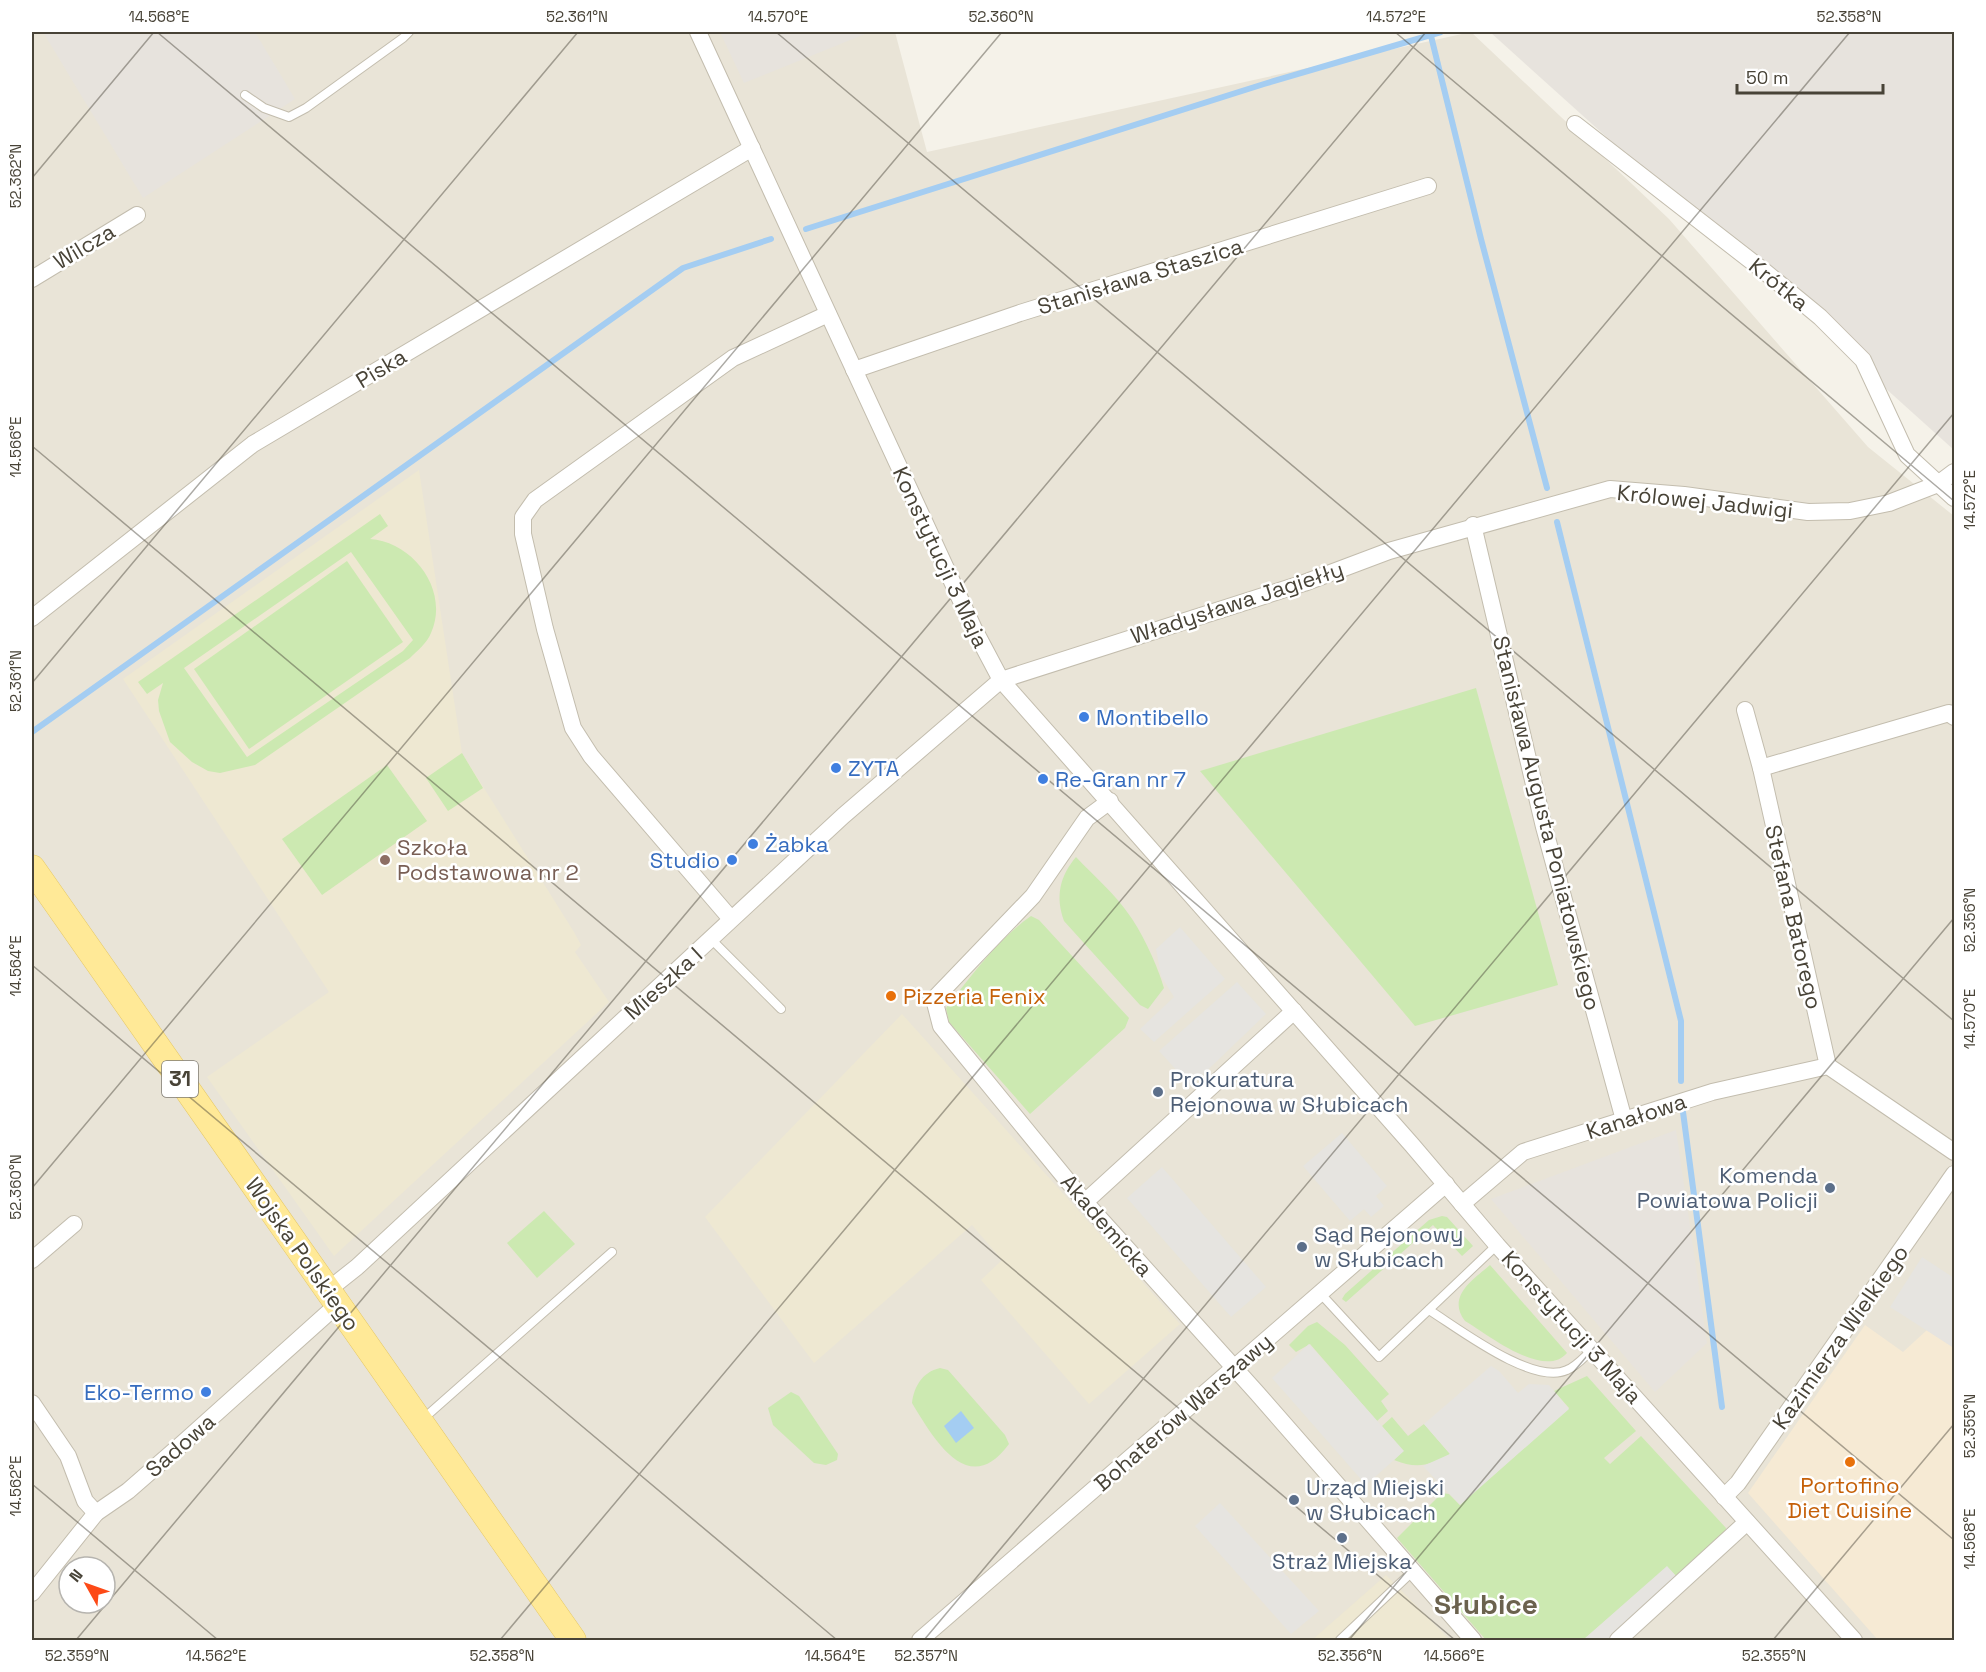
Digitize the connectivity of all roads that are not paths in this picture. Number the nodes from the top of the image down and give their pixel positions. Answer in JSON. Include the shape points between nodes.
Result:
{"nodes":[{"id":1,"x":409,"y":32,"type":"edge"},
{"id":2,"x":698,"y":32,"type":"edge"},
{"id":3,"x":245,"y":95,"type":"dead end"},
{"id":4,"x":1575,"y":124,"type":"dead end"},
{"id":5,"x":752,"y":148,"type":"junction"},
{"id":6,"x":1428,"y":186,"type":"dead end"},
{"id":7,"x":137,"y":215,"type":"dead end"},
{"id":8,"x":32,"y":276,"type":"edge"},
{"id":9,"x":828,"y":314,"type":"junction"},
{"id":10,"x":854,"y":370,"type":"junction"},
{"id":11,"x":1954,"y":472,"type":"edge"},
{"id":12,"x":1938,"y":484,"type":"junction"},
{"id":13,"x":1954,"y":498,"type":"edge"},
{"id":14,"x":1473,"y":525,"type":"junction"},
{"id":15,"x":32,"y":618,"type":"edge"},
{"id":16,"x":1001,"y":680,"type":"junction"},
{"id":17,"x":1744,"y":710,"type":"dead end"},
{"id":18,"x":1952,"y":715,"type":"edge"},
{"id":19,"x":1761,"y":768,"type":"junction"},
{"id":20,"x":1110,"y":801,"type":"junction"},
{"id":21,"x":32,"y":868,"type":"edge"},
{"id":22,"x":731,"y":919,"type":"junction"},
{"id":23,"x":711,"y":939,"type":"junction"},
{"id":24,"x":781,"y":1009,"type":"dead end"},
{"id":25,"x":1294,"y":1011,"type":"junction"},
{"id":26,"x":1828,"y":1066,"type":"junction"},
{"id":27,"x":1624,"y":1120,"type":"junction"},
{"id":28,"x":1954,"y":1152,"type":"edge"},
{"id":29,"x":1954,"y":1174,"type":"edge"},
{"id":30,"x":1446,"y":1184,"type":"junction"},
{"id":31,"x":1085,"y":1202,"type":"junction"},
{"id":32,"x":1462,"y":1204,"type":"junction"},
{"id":33,"x":74,"y":1224,"type":"dead end"},
{"id":34,"x":1497,"y":1245,"type":"junction"},
{"id":35,"x":612,"y":1252,"type":"dead end"},
{"id":36,"x":32,"y":1260,"type":"edge"},
{"id":37,"x":1320,"y":1293,"type":"junction"},
{"id":38,"x":333,"y":1297,"type":"junction"},
{"id":39,"x":1429,"y":1310,"type":"junction"},
{"id":40,"x":1593,"y":1349,"type":"junction"},
{"id":41,"x":1235,"y":1368,"type":"junction"},
{"id":42,"x":32,"y":1403,"type":"edge"},
{"id":43,"x":420,"y":1421,"type":"junction"},
{"id":44,"x":1724,"y":1497,"type":"junction"},
{"id":45,"x":96,"y":1513,"type":"junction"},
{"id":46,"x":1747,"y":1522,"type":"junction"},
{"id":47,"x":1412,"y":1572,"type":"junction"},
{"id":48,"x":32,"y":1593,"type":"edge"},
{"id":49,"x":573,"y":1641,"type":"edge"},
{"id":50,"x":920,"y":1641,"type":"edge"},
{"id":51,"x":1340,"y":1641,"type":"edge"},
{"id":52,"x":1473,"y":1641,"type":"edge"},
{"id":53,"x":1618,"y":1641,"type":"edge"},
{"id":54,"x":1854,"y":1641,"type":"edge"}],
"edges":[{"from":1,"to":3,"type":"lane","via":[[289,117],[264,108]]},
{"from":2,"to":5,"type":"street","name":"Konstytucji 3 Maja"},
{"from":4,"to":12,"type":"street","name":"Krótka","via":[[1820,317],[1863,360],[1907,455]]},
{"from":5,"to":9,"type":"street","name":"Konstytucji 3 Maja"},
{"from":5,"to":15,"type":"street","name":"Piska","via":[[253,444]]},
{"from":6,"to":10,"type":"street","name":"Stanisława Staszica","via":[[1020,313]]},
{"from":7,"to":8,"type":"street","name":"Wilcza"},
{"from":9,"to":10,"type":"street","name":"Konstytucji 3 Maja"},
{"from":9,"to":22,"type":"street","via":[[733,358],[535,500],[523,517],[523,534],[543,619],[573,728],[591,756]]},
{"from":10,"to":16,"type":"street","name":"Konstytucji 3 Maja","via":[[981,645]]},
{"from":11,"to":12,"type":"street"},
{"from":12,"to":13,"type":"street","name":"Krótka"},
{"from":12,"to":14,"type":"street","name":"Królowej Jadwigi","via":[[1889,503],[1850,511],[1808,512],[1610,489]]},
{"from":14,"to":16,"type":"street","name":"Władysława Jagiełły"},
{"from":14,"to":27,"type":"street","name":"Stanisława Augusta Poniatowskiego","via":[[1544,827]]},
{"from":16,"to":20,"type":"street","name":"Konstytucji 3 Maja"},
{"from":16,"to":22,"type":"street","name":"Mieszka I"},
{"from":17,"to":19,"type":"street","name":"Stefana Batorego"},
{"from":18,"to":19,"type":"street"},
{"from":19,"to":26,"type":"street","name":"Stefana Batorego"},
{"from":20,"to":25,"type":"street","name":"Konstytucji 3 Maja"},
{"from":20,"to":31,"type":"street","name":"Akademicka","via":[[1086,818],[1033,896],[934,999],[941,1026]]},
{"from":21,"to":38,"type":"main road","name":"Wojska Polskiego","number":"31"},
{"from":22,"to":23,"type":"street","name":"Mieszka I"},
{"from":23,"to":24,"type":"lane"},
{"from":23,"to":38,"type":"street","name":"Mieszka I","via":[[357,1267]]},
{"from":25,"to":30,"type":"street","name":"Konstytucji 3 Maja"},
{"from":25,"to":31,"type":"street"},
{"from":26,"to":27,"type":"street","name":"Kanałowa","via":[[1712,1092]]},
{"from":26,"to":28,"type":"street"},
{"from":27,"to":32,"type":"street","name":"Kanałowa","via":[[1523,1152]]},
{"from":29,"to":44,"type":"street","name":"Kazimierza Wielkiego"},
{"from":30,"to":32,"type":"street","name":"Konstytucji 3 Maja"},
{"from":30,"to":37,"type":"street","name":"Bohaterów Warszawy"},
{"from":31,"to":41,"type":"street","name":"Akademicka"},
{"from":32,"to":34,"type":"street","name":"Konstytucji 3 Maja"},
{"from":33,"to":36,"type":"street"},
{"from":34,"to":39,"type":"lane"},
{"from":34,"to":40,"type":"street","name":"Konstytucji 3 Maja"},
{"from":35,"to":43,"type":"lane"},
{"from":37,"to":39,"type":"lane","via":[[1379,1357]]},
{"from":37,"to":41,"type":"street","name":"Bohaterów Warszawy"},
{"from":38,"to":43,"type":"main road","name":"Wojska Polskiego","number":"31"},
{"from":38,"to":45,"type":"street","name":"Sadowa","via":[[152,1471]]},
{"from":39,"to":40,"type":"lane","via":[[1486,1346],[1536,1371],[1568,1370]]},
{"from":40,"to":44,"type":"street","name":"Konstytucji 3 Maja"},
{"from":41,"to":47,"type":"street","name":"Akademicka"},
{"from":41,"to":50,"type":"street","name":"Bohaterów Warszawy"},
{"from":42,"to":45,"type":"street","via":[[68,1456],[85,1501]]},
{"from":43,"to":49,"type":"main road","name":"Wojska Polskiego","number":"31"},
{"from":44,"to":46,"type":"street","name":"Konstytucji 3 Maja"},
{"from":45,"to":48,"type":"street","name":"Sadowa"},
{"from":46,"to":53,"type":"street"},
{"from":46,"to":54,"type":"street","name":"Konstytucji 3 Maja"},
{"from":47,"to":51,"type":"lane"},
{"from":47,"to":52,"type":"street","name":"Akademicka"}]}
